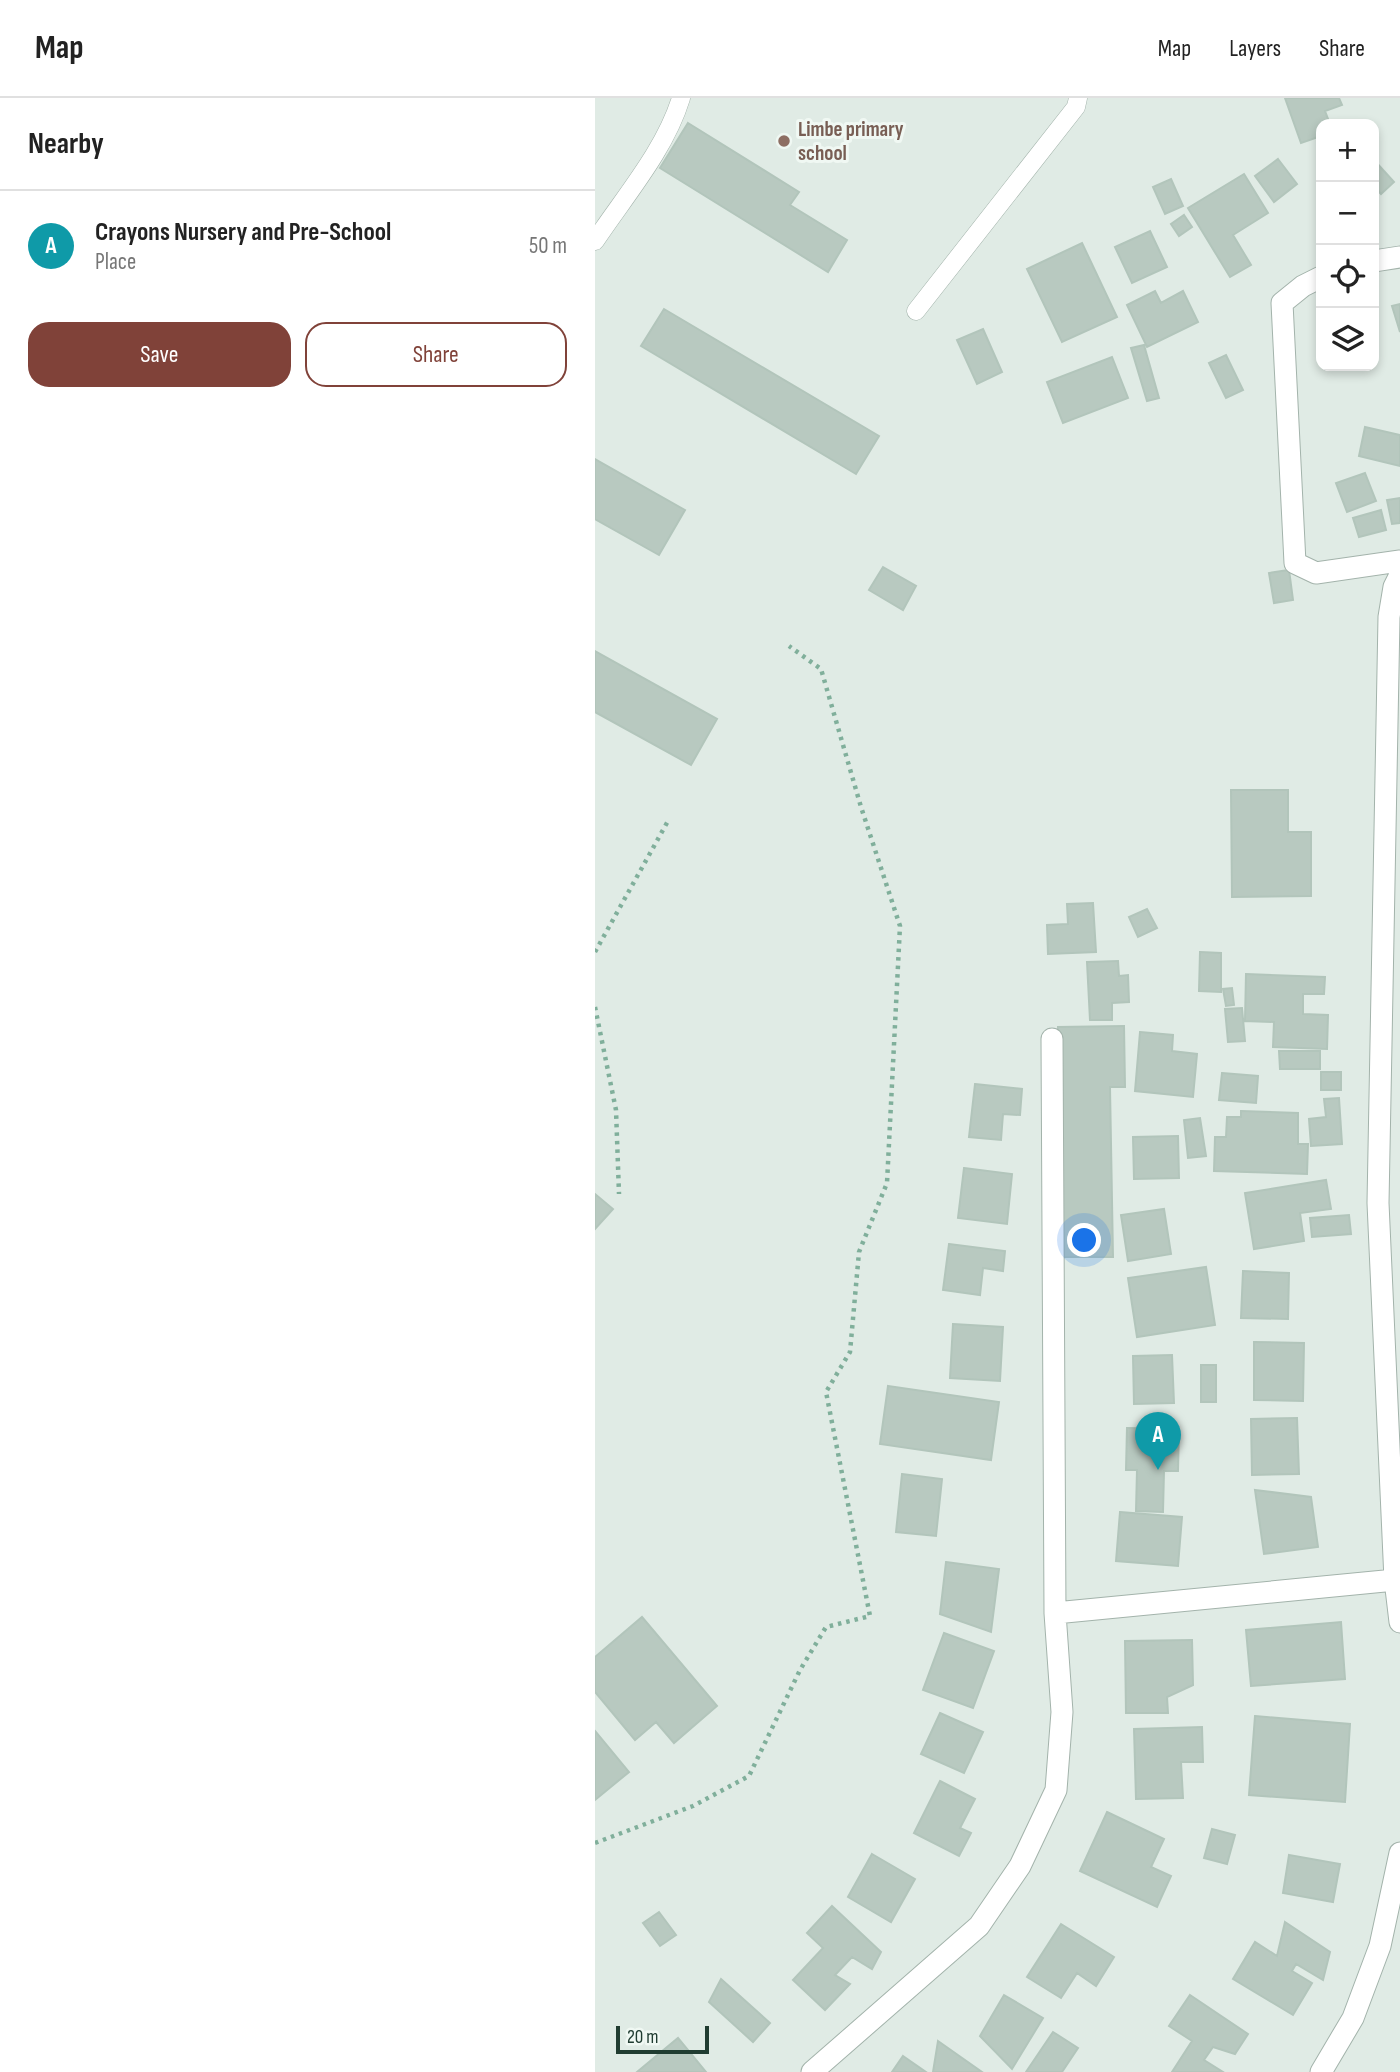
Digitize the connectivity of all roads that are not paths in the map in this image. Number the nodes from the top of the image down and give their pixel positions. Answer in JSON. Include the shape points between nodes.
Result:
{"nodes":[{"id":1,"x":681,"y":98,"type":"edge"},
{"id":2,"x":1078,"y":98,"type":"edge"},
{"id":3,"x":595,"y":241,"type":"edge"},
{"id":4,"x":1400,"y":257,"type":"edge"},
{"id":5,"x":1379,"y":260,"type":"edge"},
{"id":6,"x":1316,"y":280,"type":"edge"},
{"id":7,"x":916,"y":311,"type":"dead end"},
{"id":8,"x":1400,"y":561,"type":"edge"},
{"id":9,"x":1400,"y":575,"type":"edge"},
{"id":10,"x":1052,"y":1040,"type":"dead end"},
{"id":11,"x":1395,"y":1580,"type":"junction"},
{"id":12,"x":1055,"y":1613,"type":"junction"},
{"id":13,"x":1400,"y":1622,"type":"edge"},
{"id":14,"x":1400,"y":1853,"type":"edge"},
{"id":15,"x":811,"y":2072,"type":"edge"},
{"id":16,"x":1321,"y":2072,"type":"edge"}],
"edges":[{"from":1,"to":3,"type":"lane","via":[[652,157]]},
{"from":2,"to":7,"type":"lane","via":[[1076,107]]},
{"from":4,"to":5,"type":"street"},
{"from":6,"to":8,"type":"street","via":[[1282,303],[1294,563],[1316,573]]},
{"from":9,"to":11,"type":"street","via":[[1389,617],[1378,1203]]},
{"from":10,"to":12,"type":"street"},
{"from":11,"to":12,"type":"street"},
{"from":11,"to":13,"type":"street"},
{"from":12,"to":15,"type":"street","via":[[1062,1712],[1056,1790],[1020,1866],[979,1926]]},
{"from":14,"to":16,"type":"street","via":[[1375,1958],[1353,2018]]}]}
